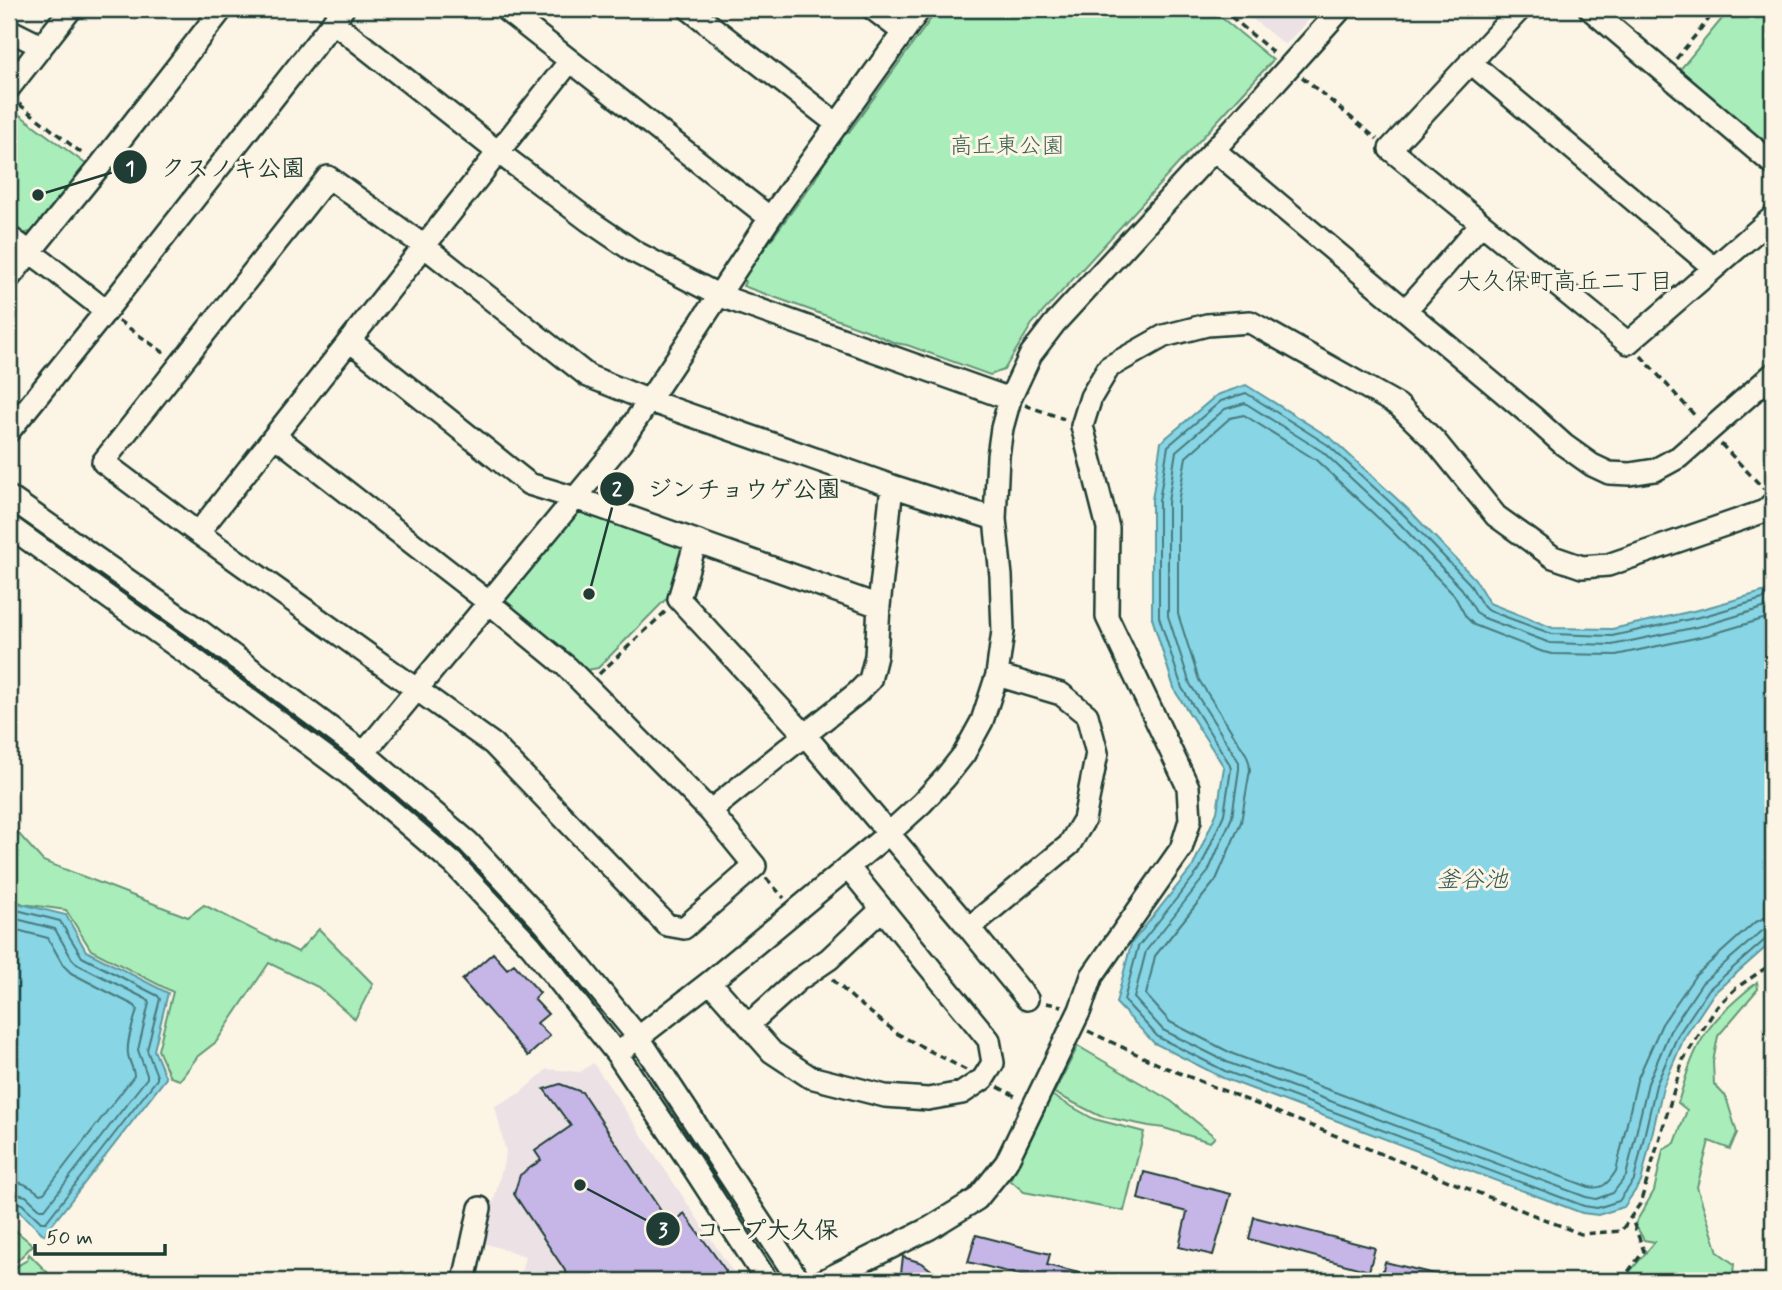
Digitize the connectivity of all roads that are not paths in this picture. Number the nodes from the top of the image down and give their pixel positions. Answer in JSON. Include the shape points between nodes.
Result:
{"nodes":[{"id":1,"x":71,"y":9,"type":"edge"},
{"id":2,"x":222,"y":9,"type":"edge"},
{"id":3,"x":509,"y":9,"type":"edge"},
{"id":4,"x":689,"y":9,"type":"edge"},
{"id":5,"x":873,"y":9,"type":"edge"},
{"id":6,"x":920,"y":9,"type":"edge"},
{"id":7,"x":1341,"y":9,"type":"edge"},
{"id":8,"x":1520,"y":9,"type":"edge"},
{"id":9,"x":1590,"y":9,"type":"edge"},
{"id":10,"x":338,"y":15,"type":"edge"},
{"id":11,"x":9,"y":30,"type":"edge"},
{"id":12,"x":903,"y":32,"type":"junction"},
{"id":13,"x":41,"y":47,"type":"junction"},
{"id":14,"x":570,"y":61,"type":"junction"},
{"id":15,"x":1471,"y":62,"type":"junction"},
{"id":16,"x":14,"y":96,"type":"edge"},
{"id":17,"x":837,"y":124,"type":"junction"},
{"id":18,"x":1214,"y":149,"type":"junction"},
{"id":19,"x":498,"y":152,"type":"junction"},
{"id":20,"x":1773,"y":164,"type":"edge"},
{"id":21,"x":1773,"y":217,"type":"edge"},
{"id":22,"x":770,"y":218,"type":"junction"},
{"id":23,"x":1482,"y":223,"type":"junction"},
{"id":24,"x":9,"y":237,"type":"edge"},
{"id":25,"x":424,"y":246,"type":"junction"},
{"id":26,"x":29,"y":252,"type":"junction"},
{"id":27,"x":1714,"y":268,"type":"junction"},
{"id":28,"x":9,"y":278,"type":"edge"},
{"id":29,"x":718,"y":295,"type":"junction"},
{"id":30,"x":1406,"y":310,"type":"junction"},
{"id":31,"x":106,"y":312,"type":"junction"},
{"id":32,"x":350,"y":341,"type":"junction"},
{"id":33,"x":1773,"y":374,"type":"edge"},
{"id":34,"x":1010,"y":399,"type":"junction"},
{"id":35,"x":650,"y":401,"type":"junction"},
{"id":36,"x":9,"y":431,"type":"edge"},
{"id":37,"x":275,"y":436,"type":"junction"},
{"id":38,"x":892,"y":486,"type":"junction"},
{"id":39,"x":1769,"y":496,"type":"edge"},
{"id":40,"x":9,"y":497,"type":"edge"},
{"id":41,"x":575,"y":498,"type":"junction"},
{"id":42,"x":995,"y":519,"type":"junction"},
{"id":43,"x":9,"y":526,"type":"edge"},
{"id":44,"x":198,"y":533,"type":"junction"},
{"id":45,"x":696,"y":541,"type":"junction"},
{"id":46,"x":488,"y":602,"type":"junction"},
{"id":47,"x":879,"y":606,"type":"junction"},
{"id":48,"x":997,"y":675,"type":"junction"},
{"id":49,"x":417,"y":690,"type":"junction"},
{"id":50,"x":806,"y":735,"type":"junction"},
{"id":51,"x":364,"y":753,"type":"junction"},
{"id":52,"x":710,"y":811,"type":"junction"},
{"id":53,"x":888,"y":834,"type":"junction"},
{"id":54,"x":848,"y":867,"type":"junction"},
{"id":55,"x":882,"y":909,"type":"junction"},
{"id":56,"x":969,"y":929,"type":"junction"},
{"id":57,"x":710,"y":982,"type":"junction"},
{"id":58,"x":1027,"y":999,"type":"road end"},
{"id":59,"x":748,"y":1025,"type":"junction"},
{"id":60,"x":639,"y":1038,"type":"junction"},
{"id":61,"x":617,"y":1054,"type":"junction"},
{"id":62,"x":480,"y":1208,"type":"dead end"},
{"id":63,"x":464,"y":1281,"type":"edge"},
{"id":64,"x":767,"y":1281,"type":"edge"},
{"id":65,"x":799,"y":1281,"type":"edge"},
{"id":66,"x":823,"y":1281,"type":"edge"}],
"edges":[{"from":1,"to":13,"type":"street"},
{"from":2,"to":26,"type":"street"},
{"from":3,"to":14,"type":"street"},
{"from":4,"to":17,"type":"street"},
{"from":5,"to":12,"type":"street"},
{"from":6,"to":12,"type":"street"},
{"from":7,"to":18,"type":"street"},
{"from":8,"to":15,"type":"street"},
{"from":9,"to":20,"type":"street"},
{"from":10,"to":19,"type":"street"},
{"from":10,"to":31,"type":"street"},
{"from":11,"to":13,"type":"street"},
{"from":12,"to":17,"type":"street"},
{"from":13,"to":16,"type":"street"},
{"from":14,"to":19,"type":"street"},
{"from":14,"to":22,"type":"street"},
{"from":15,"to":23,"type":"street","via":[[1390,149]]},
{"from":15,"to":27,"type":"street"},
{"from":17,"to":22,"type":"street"},
{"from":18,"to":30,"type":"street"},
{"from":18,"to":34,"type":"street","via":[[1054,324],[1031,354]]},
{"from":19,"to":25,"type":"street"},
{"from":19,"to":29,"type":"street","via":[[635,252]]},
{"from":21,"to":27,"type":"street"},
{"from":22,"to":29,"type":"street"},
{"from":23,"to":27,"type":"street","via":[[1628,343]]},
{"from":23,"to":30,"type":"street"},
{"from":24,"to":26,"type":"street"},
{"from":25,"to":32,"type":"street"},
{"from":25,"to":35,"type":"street","via":[[588,376]]},
{"from":25,"to":44,"type":"street","via":[[328,177],[103,462]]},
{"from":26,"to":28,"type":"street"},
{"from":26,"to":31,"type":"street"},
{"from":29,"to":34,"type":"street"},
{"from":29,"to":35,"type":"street"},
{"from":30,"to":33,"type":"street","via":[[1564,445],[1609,472],[1656,470],[1679,457]]},
{"from":31,"to":36,"type":"street"},
{"from":32,"to":37,"type":"street"},
{"from":32,"to":41,"type":"street","via":[[529,484]]},
{"from":34,"to":42,"type":"street","via":[[998,456]]},
{"from":35,"to":38,"type":"street"},
{"from":35,"to":41,"type":"street"},
{"from":37,"to":44,"type":"street"},
{"from":37,"to":46,"type":"street"},
{"from":38,"to":42,"type":"street"},
{"from":38,"to":47,"type":"street"},
{"from":39,"to":66,"type":"street","via":[[1765,511],[1608,565],[1582,567],[1553,556],[1496,516],[1398,405],[1250,322],[1207,325],[1164,336],[1109,368],[1091,397],[1082,426],[1108,528],[1107,617],[1188,787],[1190,820],[1181,849],[1091,976],[1077,1017],[1006,1163],[977,1199],[930,1228]]},
{"from":40,"to":51,"type":"street"},
{"from":41,"to":45,"type":"street"},
{"from":41,"to":46,"type":"street"},
{"from":42,"to":48,"type":"street","via":[[1003,631]]},
{"from":43,"to":61,"type":"street","via":[[350,775],[454,864],[531,946]]},
{"from":44,"to":49,"type":"street"},
{"from":45,"to":47,"type":"street"},
{"from":45,"to":50,"type":"street","via":[[679,599]]},
{"from":46,"to":49,"type":"street"},
{"from":46,"to":52,"type":"street","via":[[567,667]]},
{"from":47,"to":50,"type":"street","via":[[870,680]]},
{"from":48,"to":53,"type":"street","via":[[982,721],[964,754]]},
{"from":48,"to":56,"type":"street","via":[[1061,694],[1087,715],[1097,753],[1084,820],[1069,845]]},
{"from":49,"to":51,"type":"street"},
{"from":49,"to":52,"type":"street","via":[[493,744],[667,925],[684,928],[755,866]]},
{"from":50,"to":52,"type":"street"},
{"from":50,"to":53,"type":"street"},
{"from":51,"to":60,"type":"street","via":[[468,842],[545,924]]},
{"from":53,"to":54,"type":"street"},
{"from":53,"to":56,"type":"street"},
{"from":54,"to":55,"type":"street"},
{"from":54,"to":57,"type":"street"},
{"from":55,"to":59,"type":"street"},
{"from":55,"to":59,"type":"street","via":[[989,1041],[993,1063],[984,1079],[962,1093],[928,1099],[885,1096],[810,1077],[772,1052]]},
{"from":56,"to":58,"type":"street"},
{"from":57,"to":59,"type":"street"},
{"from":57,"to":60,"type":"street"},
{"from":60,"to":61,"type":"street"},
{"from":60,"to":65,"type":"street"},
{"from":61,"to":64,"type":"street"},
{"from":62,"to":63,"type":"street"}]}
